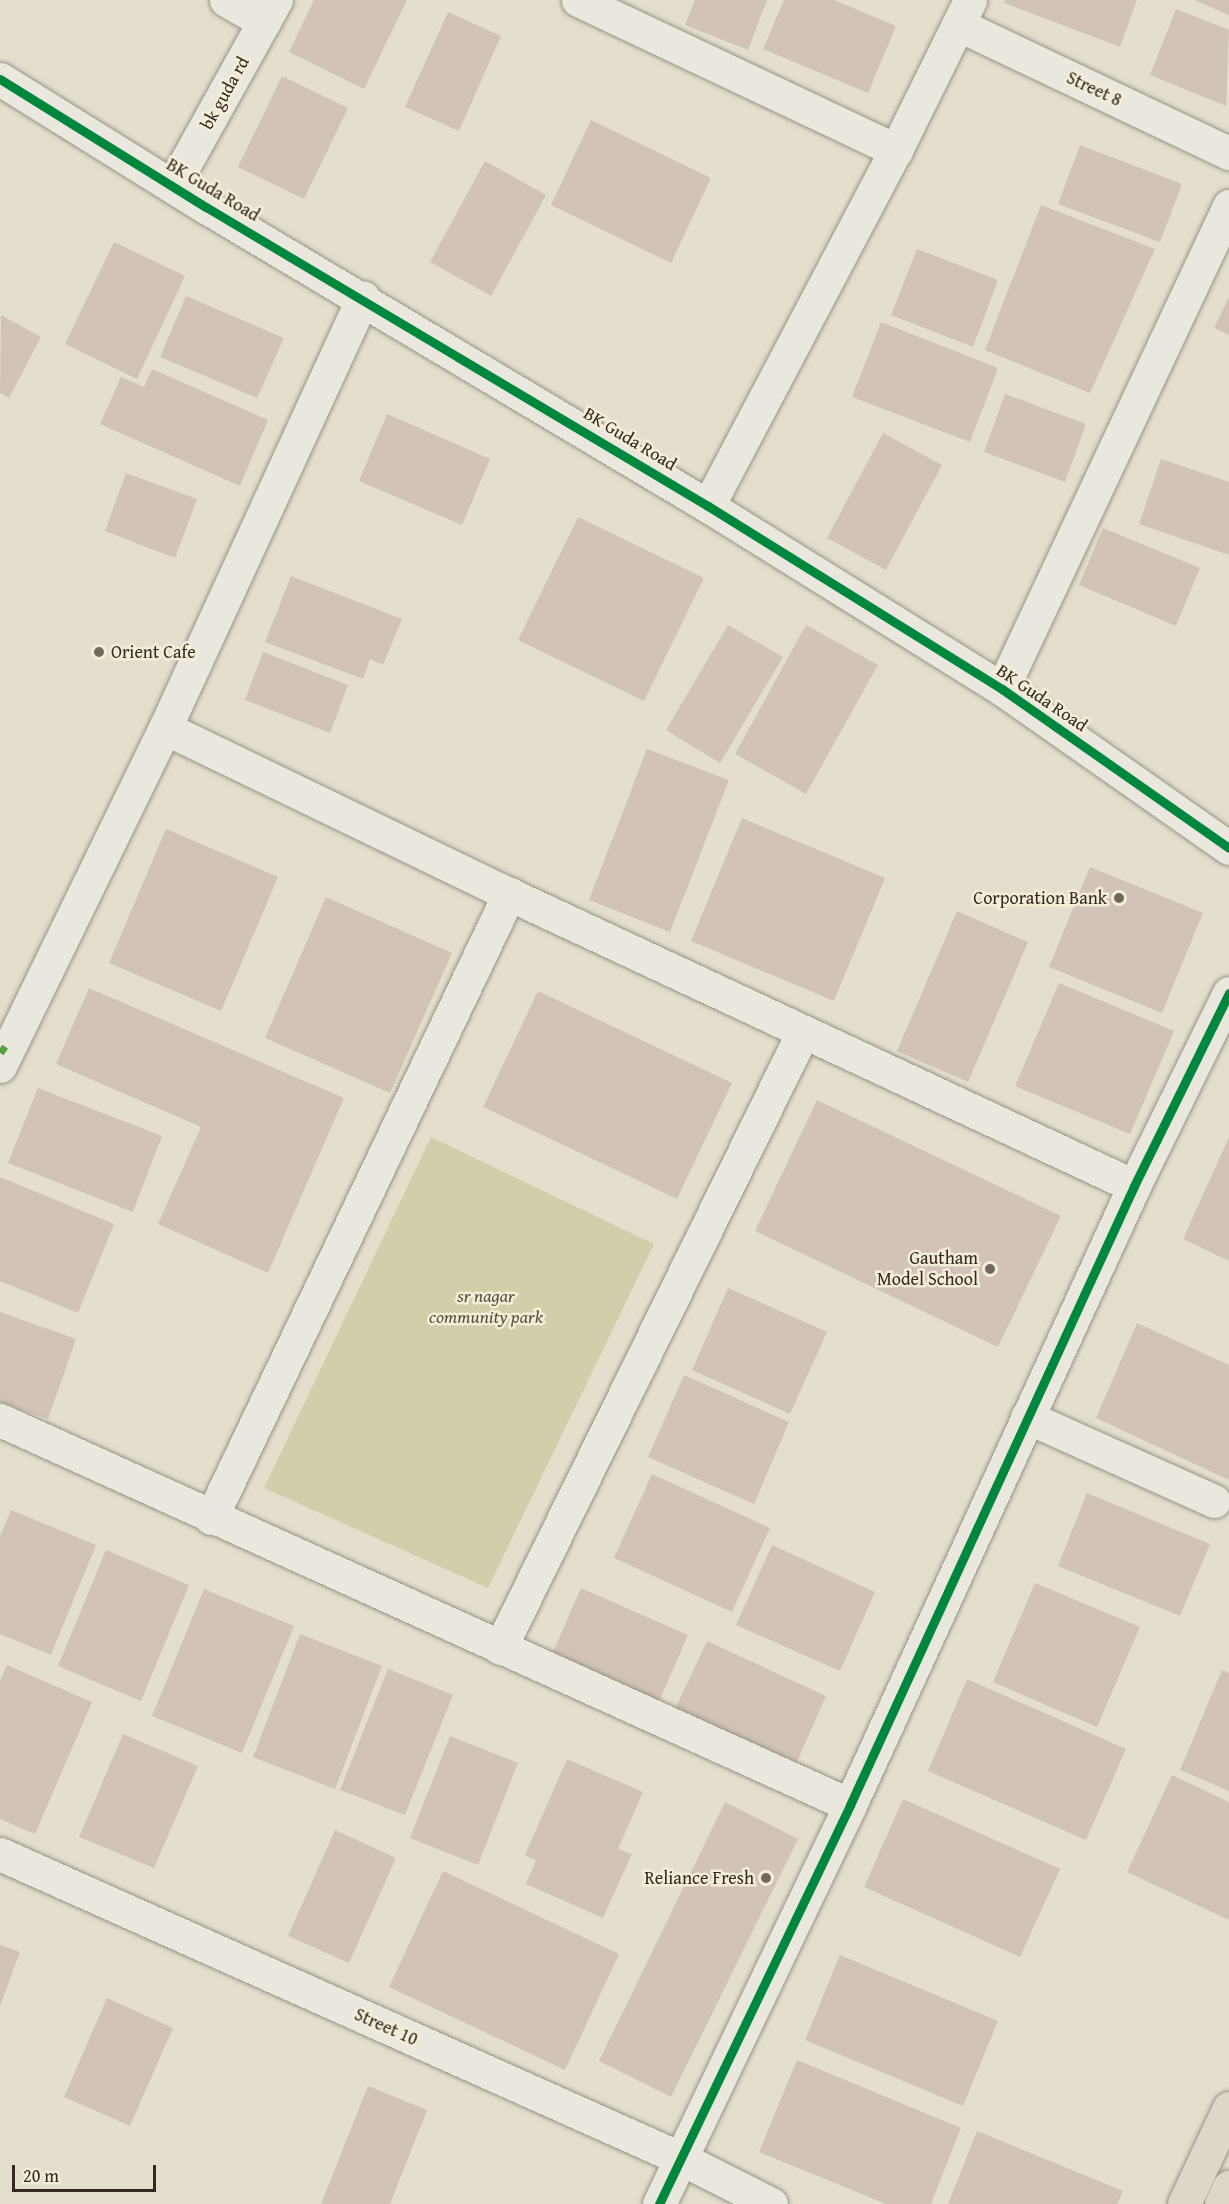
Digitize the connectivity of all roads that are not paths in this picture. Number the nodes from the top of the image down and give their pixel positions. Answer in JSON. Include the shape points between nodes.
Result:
{"nodes":[{"id":1,"x":226,"y":0,"type":"edge"},
{"id":2,"x":578,"y":0,"type":"edge"},
{"id":3,"x":270,"y":11,"type":"edge"},
{"id":4,"x":964,"y":12,"type":"edge"},
{"id":5,"x":0,"y":79,"type":"edge"},
{"id":6,"x":896,"y":150,"type":"junction"},
{"id":7,"x":1229,"y":153,"type":"edge"},
{"id":8,"x":173,"y":185,"type":"junction"},
{"id":9,"x":1229,"y":206,"type":"edge"},
{"id":10,"x":363,"y":297,"type":"junction"},
{"id":11,"x":708,"y":506,"type":"junction"},
{"id":12,"x":1002,"y":689,"type":"junction"},
{"id":13,"x":165,"y":728,"type":"junction"},
{"id":14,"x":1229,"y":848,"type":"edge"},
{"id":15,"x":509,"y":894,"type":"junction"},
{"id":16,"x":1229,"y":993,"type":"edge"},
{"id":17,"x":803,"y":1032,"type":"junction"},
{"id":18,"x":2,"y":1056,"type":"edge"},
{"id":19,"x":1134,"y":1186,"type":"junction"},
{"id":20,"x":1027,"y":1417,"type":"junction"},
{"id":21,"x":0,"y":1420,"type":"edge"},
{"id":22,"x":1214,"y":1501,"type":"dead end"},
{"id":23,"x":211,"y":1518,"type":"junction"},
{"id":24,"x":500,"y":1648,"type":"junction"},
{"id":25,"x":850,"y":1805,"type":"junction"},
{"id":26,"x":0,"y":1854,"type":"edge"},
{"id":27,"x":1229,"y":2108,"type":"edge"},
{"id":28,"x":680,"y":2158,"type":"junction"},
{"id":29,"x":1229,"y":2187,"type":"edge"},
{"id":30,"x":659,"y":2204,"type":"edge"},
{"id":31,"x":771,"y":2204,"type":"edge"},
{"id":32,"x":1184,"y":2204,"type":"edge"},
{"id":33,"x":1221,"y":2204,"type":"edge"}],
"edges":[{"from":1,"to":3,"type":"street"},
{"from":2,"to":6,"type":"street"},
{"from":3,"to":8,"type":"street","name":"bk guda rd"},
{"from":4,"to":6,"type":"street"},
{"from":4,"to":7,"type":"street","name":"Street 8"},
{"from":5,"to":8,"type":"street","name":"BK Guda Road"},
{"from":6,"to":11,"type":"street"},
{"from":8,"to":10,"type":"street","name":"BK Guda Road"},
{"from":9,"to":12,"type":"street"},
{"from":10,"to":11,"type":"street","name":"BK Guda Road"},
{"from":10,"to":13,"type":"street"},
{"from":11,"to":12,"type":"street","name":"BK Guda Road"},
{"from":12,"to":14,"type":"street","name":"BK Guda Road"},
{"from":13,"to":15,"type":"street"},
{"from":13,"to":18,"type":"street"},
{"from":15,"to":17,"type":"street"},
{"from":15,"to":23,"type":"street"},
{"from":16,"to":19,"type":"street"},
{"from":17,"to":19,"type":"street"},
{"from":17,"to":24,"type":"street"},
{"from":19,"to":20,"type":"street"},
{"from":20,"to":22,"type":"street"},
{"from":20,"to":25,"type":"street"},
{"from":21,"to":23,"type":"street"},
{"from":23,"to":24,"type":"street"},
{"from":24,"to":25,"type":"street"},
{"from":25,"to":28,"type":"street"},
{"from":26,"to":28,"type":"street","name":"Street 10"},
{"from":27,"to":32,"type":"main road"},
{"from":28,"to":30,"type":"street"},
{"from":28,"to":31,"type":"street","name":"Street 10"},
{"from":29,"to":33,"type":"main road"}]}
